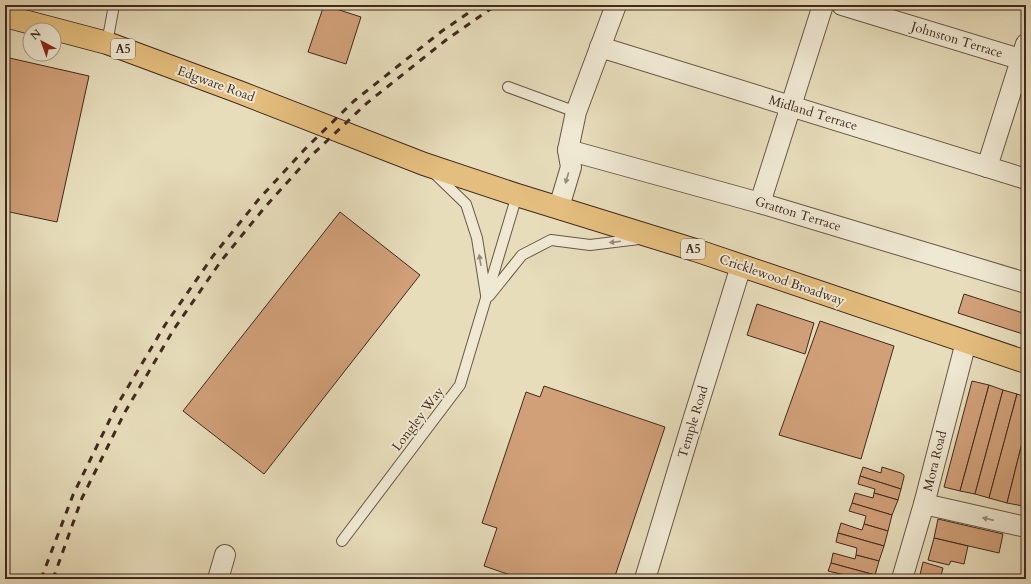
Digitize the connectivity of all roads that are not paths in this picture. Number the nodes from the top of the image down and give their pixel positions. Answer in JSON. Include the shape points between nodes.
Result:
{"nodes":[{"id":1,"x":114,"y":5,"type":"edge"},
{"id":2,"x":616,"y":5,"type":"edge"},
{"id":3,"x":823,"y":5,"type":"edge"},
{"id":4,"x":842,"y":5,"type":"edge"},
{"id":5,"x":5,"y":16,"type":"edge"},
{"id":6,"x":107,"y":43,"type":"junction"},
{"id":7,"x":600,"y":47,"type":"junction"},
{"id":8,"x":1024,"y":54,"type":"edge"},
{"id":9,"x":508,"y":87,"type":"dead end"},
{"id":10,"x":791,"y":106,"type":"junction"},
{"id":11,"x":576,"y":112,"type":"junction"},
{"id":12,"x":568,"y":150,"type":"junction"},
{"id":13,"x":424,"y":164,"type":"junction"},
{"id":14,"x":987,"y":167,"type":"junction"},
{"id":15,"x":1026,"y":179,"type":"edge"},
{"id":16,"x":517,"y":195,"type":"junction"},
{"id":17,"x":760,"y":203,"type":"junction"},
{"id":18,"x":559,"y":207,"type":"junction"},
{"id":19,"x":653,"y":237,"type":"junction"},
{"id":20,"x":741,"y":266,"type":"junction"},
{"id":21,"x":1026,"y":283,"type":"edge"},
{"id":22,"x":486,"y":299,"type":"junction"},
{"id":23,"x":966,"y":342,"type":"junction"},
{"id":24,"x":1026,"y":362,"type":"edge"},
{"id":25,"x":924,"y":504,"type":"junction"},
{"id":26,"x":1026,"y":527,"type":"edge"},
{"id":27,"x":342,"y":541,"type":"dead end"},
{"id":28,"x":226,"y":555,"type":"dead end"},
{"id":29,"x":218,"y":579,"type":"edge"},
{"id":30,"x":645,"y":579,"type":"edge"},
{"id":31,"x":902,"y":579,"type":"edge"}],
"edges":[{"from":1,"to":6,"type":"lane"},
{"from":2,"to":7,"type":"street"},
{"from":3,"to":10,"type":"street"},
{"from":4,"to":8,"type":"street","name":"Johnston Terrace"},
{"from":5,"to":6,"type":"main road","name":"Edgware Road","number":"A5"},
{"from":6,"to":13,"type":"main road","name":"Edgware Road","number":"A5"},
{"from":7,"to":10,"type":"street","name":"Midland Terrace"},
{"from":7,"to":11,"type":"street"},
{"from":8,"to":14,"type":"street"},
{"from":9,"to":11,"type":"lane"},
{"from":10,"to":14,"type":"street","name":"Midland Terrace"},
{"from":10,"to":17,"type":"street"},
{"from":11,"to":12,"type":"street"},
{"from":12,"to":17,"type":"street","name":"Gratton Terrace"},
{"from":12,"to":18,"type":"street","one_way":true,"via":[[571,167]]},
{"from":13,"to":16,"type":"main road","name":"Cricklewood Broadway","number":"A5"},
{"from":22,"to":13,"type":"lane","name":"Longley Way","one_way":true,"via":[[477,238],[466,204]]},
{"from":14,"to":15,"type":"street","name":"Midland Terrace"},
{"from":16,"to":18,"type":"main road","name":"Cricklewood Broadway","number":"A5"},
{"from":16,"to":22,"type":"lane","name":"Longley Way"},
{"from":17,"to":21,"type":"street","name":"Gratton Terrace"},
{"from":18,"to":19,"type":"main road","name":"Cricklewood Broadway","number":"A5"},
{"from":19,"to":20,"type":"main road","name":"Cricklewood Broadway","number":"A5"},
{"from":19,"to":22,"type":"lane","one_way":true,"via":[[590,245],[551,240],[522,255]]},
{"from":20,"to":23,"type":"main road","name":"Cricklewood Broadway","number":"A5"},
{"from":20,"to":30,"type":"street","name":"Temple Road"},
{"from":22,"to":27,"type":"lane","name":"Longley Way","via":[[460,385]]},
{"from":23,"to":24,"type":"main road","name":"Cricklewood Broadway","number":"A5"},
{"from":23,"to":25,"type":"street","name":"Mora Road"},
{"from":26,"to":25,"type":"street","one_way":true},
{"from":25,"to":31,"type":"street","name":"Mora Road"},
{"from":28,"to":29,"type":"street"}]}
